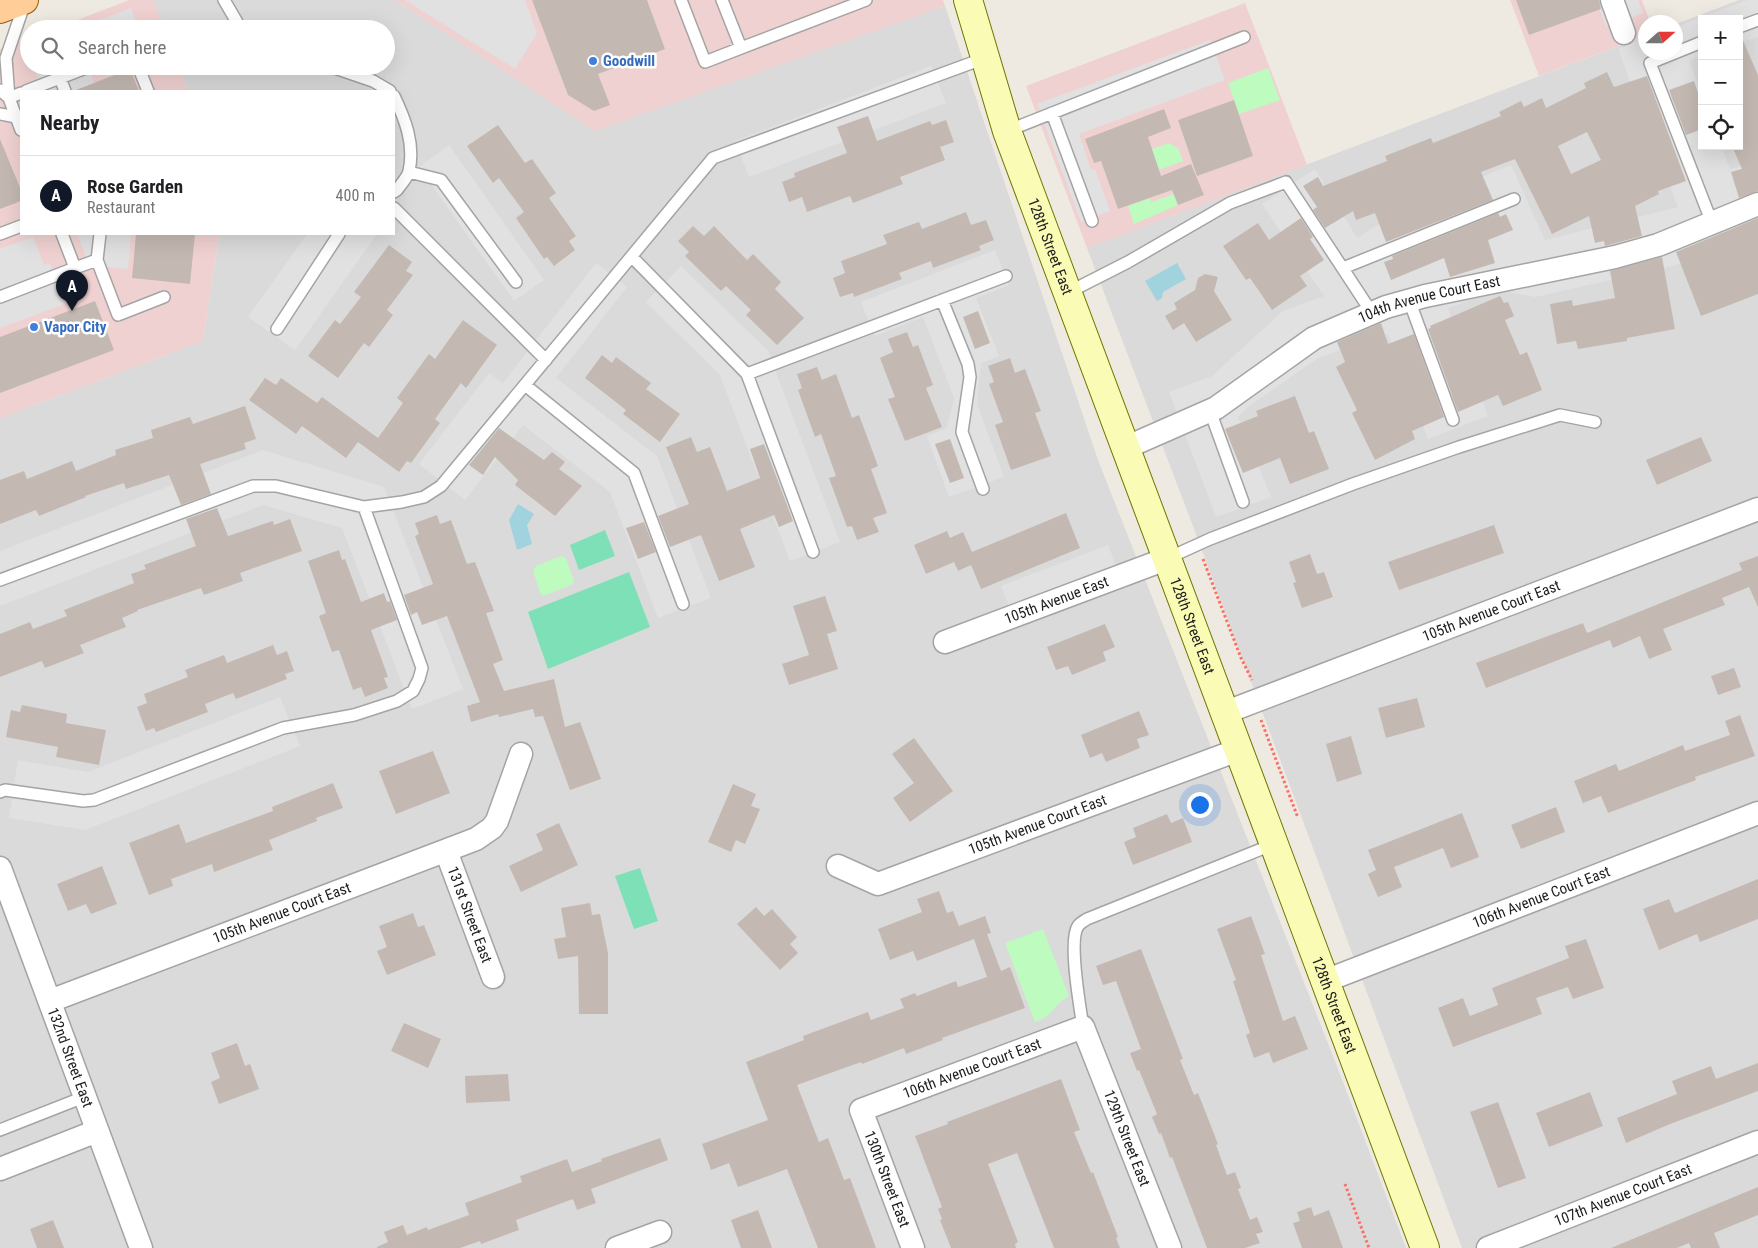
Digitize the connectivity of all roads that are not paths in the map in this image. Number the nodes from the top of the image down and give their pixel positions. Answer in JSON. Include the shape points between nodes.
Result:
{"nodes":[{"id":1,"x":25,"y":0,"type":"edge"},
{"id":2,"x":224,"y":0,"type":"edge"},
{"id":3,"x":722,"y":0,"type":"edge"},
{"id":4,"x":866,"y":0,"type":"edge"},
{"id":5,"x":968,"y":0,"type":"edge"},
{"id":6,"x":1612,"y":0,"type":"edge"},
{"id":7,"x":682,"y":1,"type":"edge"},
{"id":8,"x":0,"y":9,"type":"edge"},
{"id":9,"x":236,"y":20,"type":"edge"},
{"id":10,"x":1758,"y":20,"type":"edge"},
{"id":11,"x":1743,"y":26,"type":"edge"},
{"id":12,"x":1624,"y":33,"type":"dead end"},
{"id":13,"x":1244,"y":37,"type":"dead end"},
{"id":14,"x":1698,"y":44,"type":"edge"},
{"id":15,"x":741,"y":48,"type":"junction"},
{"id":16,"x":985,"y":58,"type":"junction"},
{"id":17,"x":68,"y":75,"type":"edge"},
{"id":18,"x":142,"y":75,"type":"edge"},
{"id":19,"x":355,"y":75,"type":"edge"},
{"id":20,"x":60,"y":78,"type":"junction"},
{"id":21,"x":29,"y":90,"type":"edge"},
{"id":22,"x":65,"y":90,"type":"edge"},
{"id":23,"x":148,"y":90,"type":"edge"},
{"id":24,"x":388,"y":90,"type":"edge"},
{"id":25,"x":20,"y":93,"type":"edge"},
{"id":26,"x":4,"y":94,"type":"edge"},
{"id":27,"x":395,"y":98,"type":"edge"},
{"id":28,"x":1052,"y":113,"type":"junction"},
{"id":29,"x":0,"y":114,"type":"edge"},
{"id":30,"x":16,"y":117,"type":"junction"},
{"id":31,"x":20,"y":127,"type":"edge"},
{"id":32,"x":1007,"y":131,"type":"junction"},
{"id":33,"x":409,"y":172,"type":"junction"},
{"id":34,"x":395,"y":191,"type":"edge"},
{"id":35,"x":1514,"y":199,"type":"dead end"},
{"id":36,"x":1758,"y":204,"type":"edge"},
{"id":37,"x":395,"y":209,"type":"edge"},
{"id":38,"x":1092,"y":221,"type":"dead end"},
{"id":39,"x":1712,"y":223,"type":"junction"},
{"id":40,"x":20,"y":226,"type":"edge"},
{"id":41,"x":0,"y":234,"type":"edge"},
{"id":42,"x":62,"y":235,"type":"edge"},
{"id":43,"x":100,"y":235,"type":"edge"},
{"id":44,"x":338,"y":235,"type":"edge"},
{"id":45,"x":632,"y":257,"type":"junction"},
{"id":46,"x":97,"y":260,"type":"junction"},
{"id":47,"x":75,"y":268,"type":"junction"},
{"id":48,"x":1343,"y":268,"type":"junction"},
{"id":49,"x":1006,"y":276,"type":"dead end"},
{"id":50,"x":516,"y":282,"type":"dead end"},
{"id":51,"x":1068,"y":293,"type":"junction"},
{"id":52,"x":0,"y":297,"type":"edge"},
{"id":53,"x":164,"y":297,"type":"dead end"},
{"id":54,"x":942,"y":300,"type":"junction"},
{"id":55,"x":1408,"y":300,"type":"junction"},
{"id":56,"x":1372,"y":313,"type":"junction"},
{"id":57,"x":277,"y":329,"type":"dead end"},
{"id":58,"x":546,"y":360,"type":"junction"},
{"id":59,"x":747,"y":374,"type":"junction"},
{"id":60,"x":525,"y":385,"type":"junction"},
{"id":61,"x":1210,"y":411,"type":"junction"},
{"id":62,"x":1453,"y":420,"type":"dead end"},
{"id":63,"x":1595,"y":422,"type":"dead end"},
{"id":64,"x":1125,"y":448,"type":"junction"},
{"id":65,"x":984,"y":489,"type":"dead end"},
{"id":66,"x":1243,"y":502,"type":"dead end"},
{"id":67,"x":364,"y":507,"type":"junction"},
{"id":68,"x":1758,"y":509,"type":"edge"},
{"id":69,"x":813,"y":552,"type":"dead end"},
{"id":70,"x":1166,"y":558,"type":"junction"},
{"id":71,"x":0,"y":580,"type":"edge"},
{"id":72,"x":683,"y":604,"type":"dead end"},
{"id":73,"x":945,"y":642,"type":"dead end"},
{"id":74,"x":1224,"y":713,"type":"junction"},
{"id":75,"x":1238,"y":750,"type":"junction"},
{"id":76,"x":521,"y":754,"type":"dead end"},
{"id":77,"x":0,"y":792,"type":"edge"},
{"id":78,"x":1758,"y":812,"type":"edge"},
{"id":79,"x":1274,"y":844,"type":"junction"},
{"id":80,"x":446,"y":851,"type":"junction"},
{"id":81,"x":838,"y":866,"type":"dead end"},
{"id":82,"x":0,"y":868,"type":"edge"},
{"id":83,"x":493,"y":977,"type":"dead end"},
{"id":84,"x":1325,"y":980,"type":"junction"},
{"id":85,"x":50,"y":1001,"type":"junction"},
{"id":86,"x":1083,"y":1027,"type":"junction"},
{"id":87,"x":84,"y":1096,"type":"junction"},
{"id":88,"x":861,"y":1110,"type":"joint"},
{"id":89,"x":0,"y":1130,"type":"edge"},
{"id":90,"x":97,"y":1131,"type":"junction"},
{"id":91,"x":1758,"y":1142,"type":"edge"},
{"id":92,"x":0,"y":1169,"type":"edge"},
{"id":93,"x":660,"y":1232,"type":"dead end"},
{"id":94,"x":141,"y":1248,"type":"edge"},
{"id":95,"x":617,"y":1248,"type":"edge"},
{"id":96,"x":913,"y":1248,"type":"edge"},
{"id":97,"x":1170,"y":1248,"type":"edge"},
{"id":98,"x":1425,"y":1248,"type":"edge"},
{"id":99,"x":1488,"y":1248,"type":"edge"}],
"edges":[{"from":1,"to":8,"type":"main road"},
{"from":1,"to":26,"type":"lane","via":[[6,58]]},
{"from":2,"to":9,"type":"lane"},
{"from":3,"to":15,"type":"lane"},
{"from":4,"to":15,"type":"lane"},
{"from":5,"to":16,"type":"street","name":"128th Street East"},
{"from":6,"to":12,"type":"street"},
{"from":7,"to":15,"type":"lane","via":[[705,62]]},
{"from":10,"to":11,"type":"lane"},
{"from":13,"to":28,"type":"lane"},
{"from":14,"to":39,"type":"lane","via":[[1650,63]]},
{"from":16,"to":32,"type":"street","name":"128th Street East"},
{"from":16,"to":45,"type":"lane","via":[[713,158]]},
{"from":17,"to":20,"type":"lane"},
{"from":18,"to":23,"type":"lane"},
{"from":19,"to":24,"type":"lane"},
{"from":20,"to":21,"type":"lane"},
{"from":20,"to":22,"type":"lane"},
{"from":25,"to":26,"type":"lane"},
{"from":26,"to":30,"type":"lane"},
{"from":27,"to":33,"type":"lane","via":[[407,124]]},
{"from":28,"to":32,"type":"lane"},
{"from":28,"to":38,"type":"lane"},
{"from":29,"to":30,"type":"lane"},
{"from":30,"to":31,"type":"lane"},
{"from":32,"to":51,"type":"street","name":"128th Street East"},
{"from":33,"to":34,"type":"lane"},
{"from":33,"to":50,"type":"lane","via":[[441,180]]},
{"from":35,"to":48,"type":"lane"},
{"from":36,"to":39,"type":"street","name":"104th Avenue Court East"},
{"from":37,"to":58,"type":"lane"},
{"from":39,"to":55,"type":"street","name":"104th Avenue Court East","via":[[1615,257]]},
{"from":40,"to":41,"type":"lane"},
{"from":42,"to":47,"type":"lane"},
{"from":43,"to":46,"type":"lane"},
{"from":44,"to":57,"type":"lane"},
{"from":45,"to":58,"type":"lane"},
{"from":45,"to":59,"type":"lane"},
{"from":46,"to":47,"type":"lane"},
{"from":46,"to":53,"type":"lane","via":[[118,315]]},
{"from":47,"to":52,"type":"lane"},
{"from":48,"to":51,"type":"lane","via":[[1286,182],[1230,203]]},
{"from":48,"to":56,"type":"lane"},
{"from":49,"to":54,"type":"lane"},
{"from":51,"to":64,"type":"street","name":"128th Street East"},
{"from":54,"to":59,"type":"lane"},
{"from":54,"to":65,"type":"lane","via":[[968,364],[970,377],[962,432]]},
{"from":55,"to":56,"type":"street","name":"104th Avenue Court East"},
{"from":55,"to":62,"type":"lane"},
{"from":56,"to":61,"type":"street","name":"104th Avenue Court East","via":[[1314,338]]},
{"from":58,"to":60,"type":"lane"},
{"from":59,"to":69,"type":"lane"},
{"from":60,"to":67,"type":"lane","via":[[442,486],[417,498]]},
{"from":60,"to":72,"type":"lane","via":[[634,473]]},
{"from":61,"to":64,"type":"street","name":"104th Avenue Court East"},
{"from":61,"to":66,"type":"lane"},
{"from":63,"to":70,"type":"lane","via":[[1560,415],[1524,426],[1353,484]]},
{"from":64,"to":70,"type":"street","name":"128th Street East"},
{"from":67,"to":71,"type":"lane","via":[[276,486],[254,486]]},
{"from":67,"to":77,"type":"lane","via":[[422,668],[413,691],[397,701],[354,714],[283,728],[94,800]]},
{"from":68,"to":74,"type":"street","name":"105th Avenue Court East"},
{"from":70,"to":73,"type":"street","name":"105th Avenue East"},
{"from":70,"to":74,"type":"street","name":"128th Street East"},
{"from":74,"to":75,"type":"street","name":"128th Street East"},
{"from":75,"to":79,"type":"street","name":"128th Street East"},
{"from":75,"to":81,"type":"street","name":"105th Avenue Court East","via":[[878,884]]},
{"from":76,"to":80,"type":"street","name":"105th Avenue Court East","via":[[502,810],[492,828]]},
{"from":78,"to":84,"type":"street","name":"106th Avenue Court East"},
{"from":79,"to":84,"type":"street","name":"128th Street East"},
{"from":79,"to":86,"type":"lane","via":[[1078,925],[1074,950]]},
{"from":80,"to":83,"type":"street","name":"131st Street East"},
{"from":80,"to":85,"type":"street","name":"105th Avenue Court East"},
{"from":82,"to":85,"type":"street","name":"132nd Street East"},
{"from":84,"to":98,"type":"street","name":"128th Street East"},
{"from":85,"to":87,"type":"street","name":"132nd Street East"},
{"from":86,"to":88,"type":"street","name":"106th Avenue Court East"},
{"from":86,"to":97,"type":"street","name":"129th Street East"},
{"from":87,"to":89,"type":"lane"},
{"from":87,"to":90,"type":"street","name":"132nd Street East"},
{"from":88,"to":96,"type":"street","name":"130th Street East"},
{"from":90,"to":92,"type":"street"},
{"from":90,"to":94,"type":"street","name":"132nd Street East"},
{"from":91,"to":99,"type":"street","name":"107th Avenue Court East"},
{"from":93,"to":95,"type":"street"}]}
